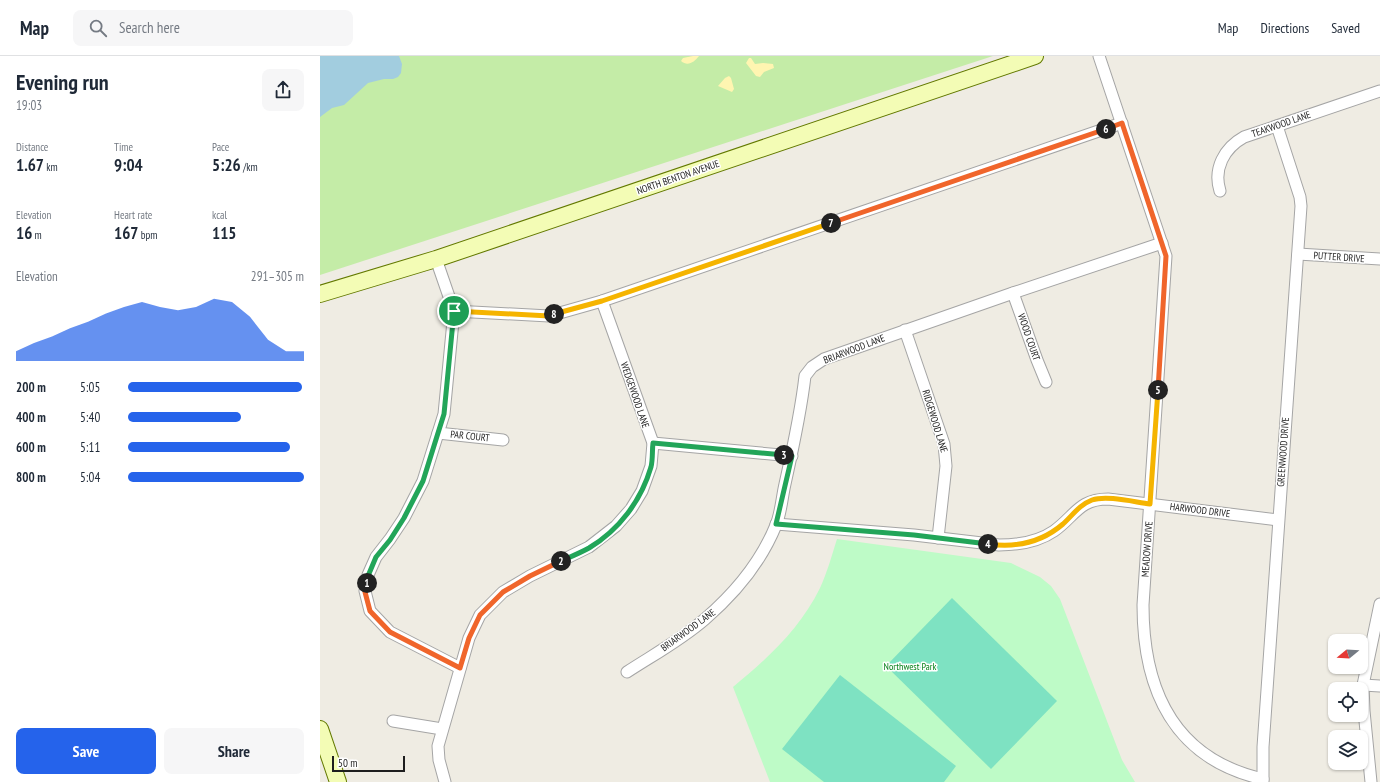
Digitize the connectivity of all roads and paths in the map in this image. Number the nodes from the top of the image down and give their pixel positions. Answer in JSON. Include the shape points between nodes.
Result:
{"nodes":[{"id":1,"x":1035,"y":56,"type":"edge"},
{"id":2,"x":1099,"y":56,"type":"edge"},
{"id":3,"x":1380,"y":91,"type":"edge"},
{"id":4,"x":1122,"y":123,"type":"junction"},
{"id":5,"x":1277,"y":126,"type":"junction"},
{"id":6,"x":1220,"y":191,"type":"dead end"},
{"id":7,"x":1162,"y":243,"type":"junction"},
{"id":8,"x":1298,"y":254,"type":"junction"},
{"id":9,"x":436,"y":259,"type":"junction"},
{"id":10,"x":1380,"y":260,"type":"edge"},
{"id":11,"x":1014,"y":293,"type":"junction"},
{"id":12,"x":320,"y":294,"type":"edge"},
{"id":13,"x":602,"y":301,"type":"junction"},
{"id":14,"x":454,"y":311,"type":"junction"},
{"id":15,"x":905,"y":330,"type":"junction"},
{"id":16,"x":1046,"y":382,"type":"dead end"},
{"id":17,"x":438,"y":433,"type":"junction"},
{"id":18,"x":502,"y":440,"type":"dead end"},
{"id":19,"x":653,"y":443,"type":"junction"},
{"id":20,"x":792,"y":456,"type":"junction"},
{"id":21,"x":1150,"y":504,"type":"junction"},
{"id":22,"x":1278,"y":520,"type":"junction"},
{"id":23,"x":776,"y":524,"type":"junction"},
{"id":24,"x":938,"y":538,"type":"junction"},
{"id":25,"x":1380,"y":604,"type":"edge"},
{"id":26,"x":460,"y":668,"type":"junction"},
{"id":27,"x":627,"y":672,"type":"dead end"},
{"id":28,"x":1364,"y":682,"type":"edge"},
{"id":29,"x":1368,"y":684,"type":"edge"},
{"id":30,"x":1380,"y":686,"type":"edge"},
{"id":31,"x":393,"y":721,"type":"dead end"},
{"id":32,"x":1365,"y":722,"type":"edge"},
{"id":33,"x":320,"y":729,"type":"edge"},
{"id":34,"x":442,"y":729,"type":"junction"},
{"id":35,"x":1263,"y":780,"type":"edge"},
{"id":36,"x":338,"y":782,"type":"edge"},
{"id":37,"x":445,"y":782,"type":"edge"},
{"id":38,"x":1371,"y":782,"type":"edge"}],
"edges":[{"from":1,"to":9,"type":"main road","name":"NORTH BENTON AVENUE"},
{"from":2,"to":4,"type":"street","name":"MEADOW DRIVE"},
{"from":3,"to":5,"type":"street","name":"TEAKWOOD LANE"},
{"from":4,"to":7,"type":"street","name":"MEADOW DRIVE"},
{"from":4,"to":13,"type":"street"},
{"from":5,"to":6,"type":"street","name":"TEAKWOOD LANE","via":[[1244,137],[1227,150],[1219,170]]},
{"from":5,"to":8,"type":"street","name":"GREENWOOD DRIVE","via":[[1300,197]]},
{"from":7,"to":11,"type":"street","name":"BRIARWOOD LANE"},
{"from":7,"to":21,"type":"street","name":"MEADOW DRIVE","via":[[1166,256]]},
{"from":8,"to":10,"type":"street","name":"PUTTER DRIVE"},
{"from":8,"to":22,"type":"street","name":"GREENWOOD DRIVE"},
{"from":9,"to":12,"type":"main road","name":"NORTH BENTON AVENUE"},
{"from":9,"to":14,"type":"street"},
{"from":11,"to":15,"type":"street","name":"BRIARWOOD LANE"},
{"from":11,"to":16,"type":"street","name":"WOOD COURT"},
{"from":13,"to":14,"type":"street","via":[[549,316]]},
{"from":13,"to":19,"type":"street","name":"WEDGEWOOD LANE"},
{"from":14,"to":17,"type":"street","via":[[444,414]]},
{"from":15,"to":20,"type":"street","name":"BRIARWOOD LANE","via":[[824,359],[812,367],[805,376]]},
{"from":15,"to":24,"type":"street","name":"RIDGEWOOD LANE","via":[[944,444],[946,466]]},
{"from":17,"to":18,"type":"street","name":"PAR COURT"},
{"from":17,"to":26,"type":"street","via":[[423,481],[404,518],[376,557],[365,592],[370,611],[390,632]]},
{"from":19,"to":20,"type":"street"},
{"from":19,"to":26,"type":"street","name":"WEDGEWOOD LANE","via":[[651,466],[642,491],[631,510],[616,526],[589,547],[503,592],[480,615],[469,638]]},
{"from":20,"to":23,"type":"street","name":"BRIARWOOD LANE"},
{"from":21,"to":22,"type":"street","name":"HARWOOD DRIVE"},
{"from":21,"to":24,"type":"street","name":"HARWOOD DRIVE","via":[[1108,499],[1092,500],[1076,510],[1054,531],[1025,543],[999,545]]},
{"from":21,"to":35,"type":"street","name":"MEADOW DRIVE","via":[[1143,627],[1145,649],[1155,687],[1173,722],[1199,750],[1232,770]]},
{"from":22,"to":35,"type":"street","name":"GREENWOOD DRIVE"},
{"from":23,"to":24,"type":"street","name":"HARWOOD DRIVE"},
{"from":23,"to":27,"type":"street","name":"BRIARWOOD LANE","via":[[752,568],[721,605],[686,634]]},
{"from":25,"to":28,"type":"street"},
{"from":26,"to":34,"type":"street","name":"WEDGEWOOD LANE"},
{"from":29,"to":30,"type":"street"},
{"from":31,"to":34,"type":"street"},
{"from":32,"to":38,"type":"street"},
{"from":33,"to":36,"type":"main road"},
{"from":34,"to":37,"type":"street","name":"WEDGEWOOD LANE","via":[[438,754]]}]}
